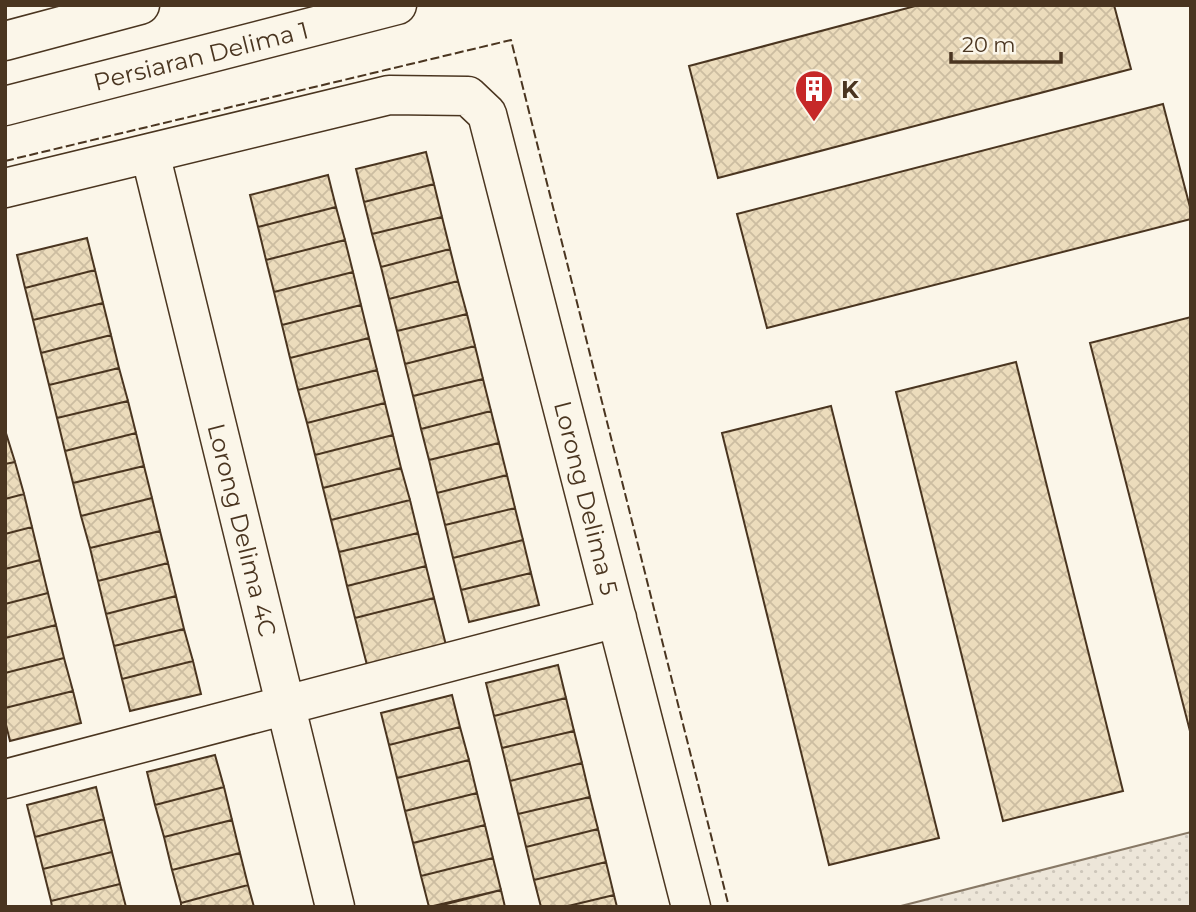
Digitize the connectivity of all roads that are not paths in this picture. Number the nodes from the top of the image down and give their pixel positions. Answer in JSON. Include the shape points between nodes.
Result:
{"nodes":[{"id":1,"x":140,"y":5,"type":"edge"},
{"id":2,"x":397,"y":5,"type":"edge"},
{"id":3,"x":5,"y":41,"type":"edge"},
{"id":4,"x":5,"y":106,"type":"edge"},
{"id":5,"x":150,"y":153,"type":"junction"},
{"id":6,"x":5,"y":188,"type":"edge"},
{"id":7,"x":617,"y":618,"type":"junction"},
{"id":8,"x":285,"y":705,"type":"junction"},
{"id":9,"x":5,"y":779,"type":"edge"},
{"id":10,"x":335,"y":907,"type":"edge"},
{"id":11,"x":691,"y":907,"type":"edge"}],
"edges":[{"from":1,"to":3,"type":"street"},
{"from":2,"to":4,"type":"street","name":"Persiaran Delima 1"},
{"from":5,"to":6,"type":"street"},
{"from":5,"to":7,"type":"street","name":"Lorong Delima 5","via":[[389,94],[468,96],[487,114]]},
{"from":5,"to":8,"type":"street","name":"Lorong Delima 4C"},
{"from":7,"to":8,"type":"street"},
{"from":7,"to":11,"type":"street","name":"Lorong Delima 5"},
{"from":8,"to":9,"type":"street"},
{"from":8,"to":10,"type":"street","name":"Lorong Delima 4C"}]}
